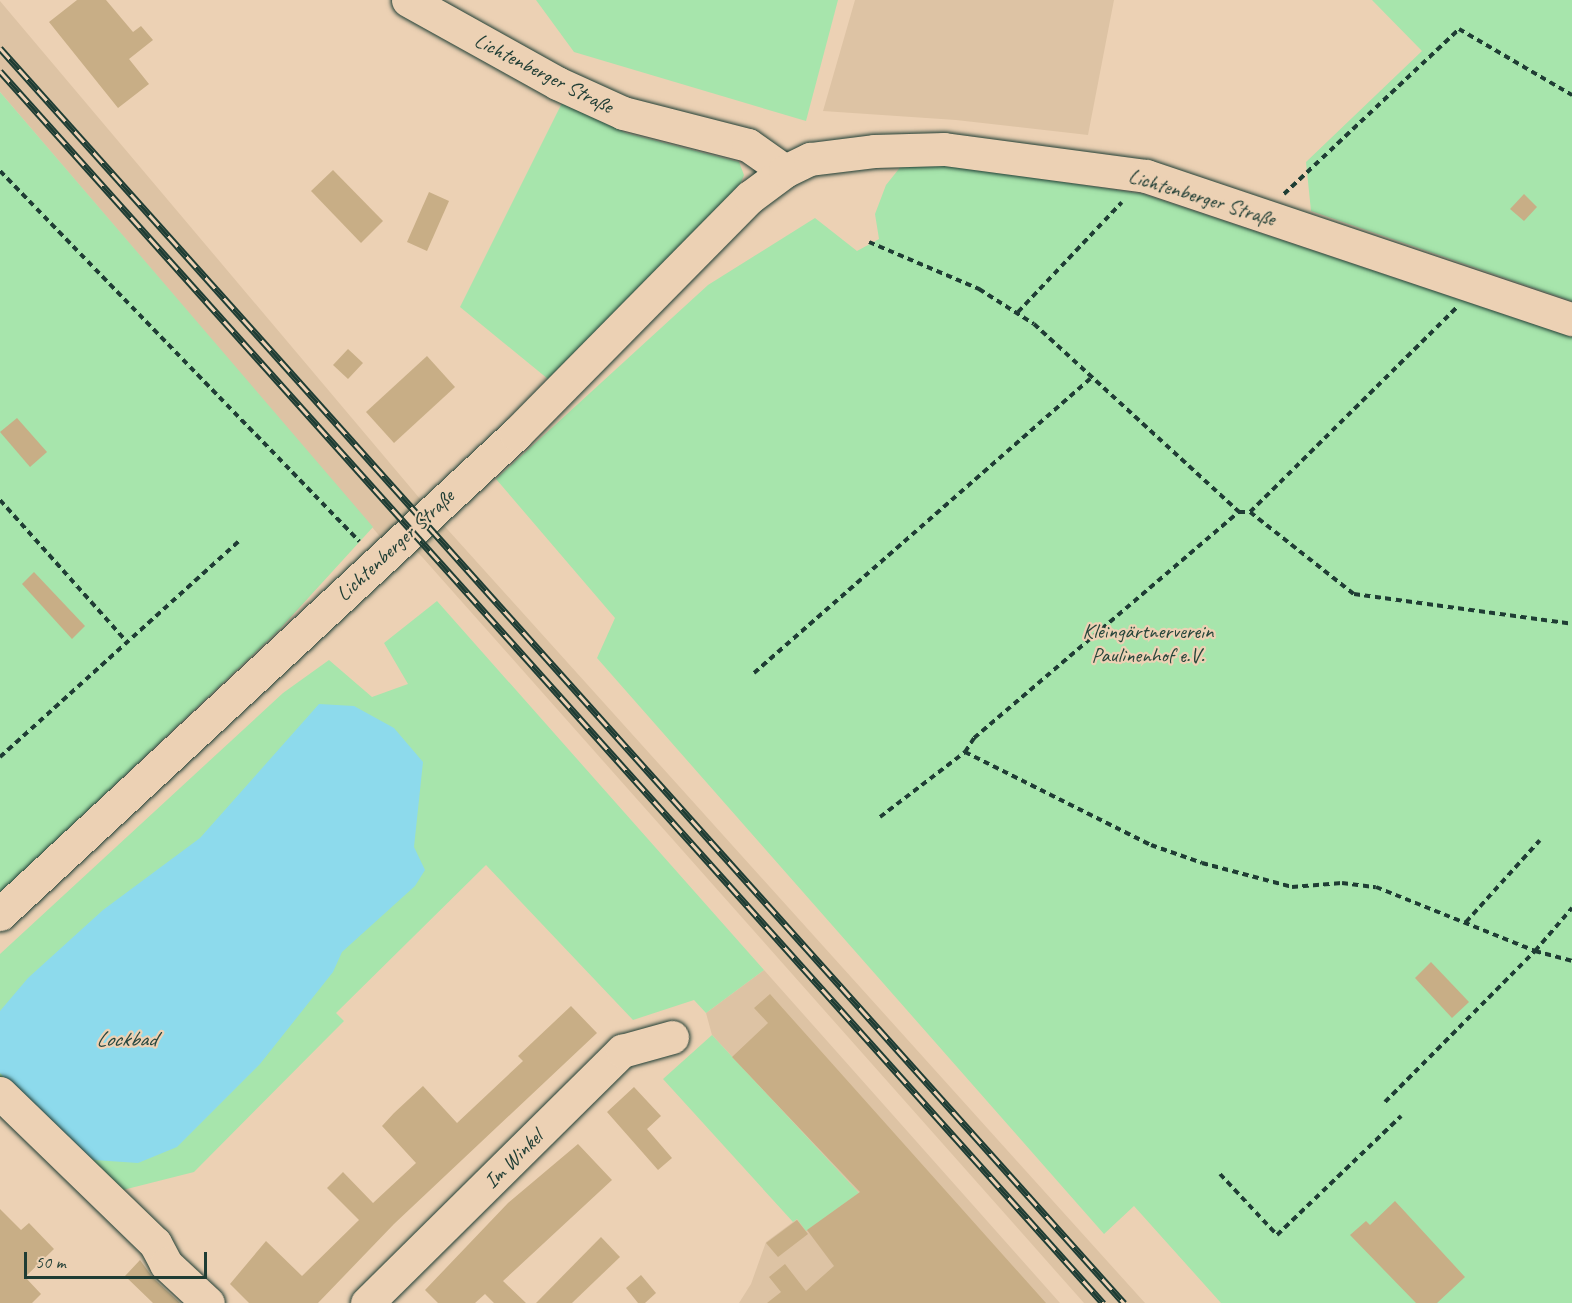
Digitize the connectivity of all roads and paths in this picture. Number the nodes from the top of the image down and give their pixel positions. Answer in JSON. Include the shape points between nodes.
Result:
{"nodes":[{"id":1,"x":408,"y":0,"type":"edge"},
{"id":2,"x":1572,"y":95,"type":"edge"},
{"id":3,"x":0,"y":171,"type":"edge"},
{"id":4,"x":785,"y":171,"type":"junction"},
{"id":5,"x":1146,"y":176,"type":"junction"},
{"id":6,"x":1281,"y":197,"type":"dead end"},
{"id":7,"x":869,"y":242,"type":"dead end"},
{"id":8,"x":1477,"y":288,"type":"junction"},
{"id":9,"x":1018,"y":312,"type":"junction"},
{"id":10,"x":1572,"y":319,"type":"edge"},
{"id":11,"x":1092,"y":377,"type":"junction"},
{"id":12,"x":0,"y":500,"type":"edge"},
{"id":13,"x":1239,"y":512,"type":"junction"},
{"id":14,"x":1250,"y":512,"type":"junction"},
{"id":15,"x":240,"y":540,"type":"dead end"},
{"id":16,"x":378,"y":561,"type":"junction"},
{"id":17,"x":1572,"y":624,"type":"edge"},
{"id":18,"x":127,"y":642,"type":"junction"},
{"id":19,"x":754,"y":673,"type":"dead end"},
{"id":20,"x":965,"y":752,"type":"junction"},
{"id":21,"x":0,"y":757,"type":"edge"},
{"id":22,"x":880,"y":817,"type":"dead end"},
{"id":23,"x":1539,"y":840,"type":"dead end"},
{"id":24,"x":1572,"y":908,"type":"edge"},
{"id":25,"x":0,"y":914,"type":"edge"},
{"id":26,"x":1465,"y":922,"type":"junction"},
{"id":27,"x":1535,"y":951,"type":"junction"},
{"id":28,"x":1572,"y":961,"type":"edge"},
{"id":29,"x":672,"y":1037,"type":"dead end"},
{"id":30,"x":0,"y":1093,"type":"edge"},
{"id":31,"x":1385,"y":1102,"type":"dead end"},
{"id":32,"x":1401,"y":1116,"type":"dead end"},
{"id":33,"x":1220,"y":1174,"type":"dead end"},
{"id":34,"x":207,"y":1303,"type":"edge"},
{"id":35,"x":368,"y":1303,"type":"edge"}],
"edges":[{"from":1,"to":4,"type":"street","name":"Lichtenberger Straße","via":[[557,83],[623,113],[748,145]]},
{"from":2,"to":6,"type":"path","via":[[1459,29]]},
{"from":3,"to":16,"type":"path"},
{"from":4,"to":5,"type":"street","name":"Lichtenberger Straße","via":[[810,159],[832,155],[944,148]]},
{"from":4,"to":16,"type":"street","name":"Lichtenberger Straße","via":[[750,197],[516,434]]},
{"from":5,"to":8,"type":"street","name":"Lichtenberger Straße"},
{"from":5,"to":9,"type":"path"},
{"from":7,"to":9,"type":"path","via":[[979,289]]},
{"from":8,"to":10,"type":"street","name":"Lichtenberger Straße"},
{"from":8,"to":14,"type":"path"},
{"from":9,"to":11,"type":"path"},
{"from":11,"to":13,"type":"path"},
{"from":11,"to":19,"type":"path"},
{"from":12,"to":18,"type":"path"},
{"from":13,"to":14,"type":"path"},
{"from":13,"to":20,"type":"path","via":[[974,738]]},
{"from":14,"to":17,"type":"path","via":[[1354,594]]},
{"from":15,"to":18,"type":"path"},
{"from":16,"to":25,"type":"street","name":"Lichtenberger Straße"},
{"from":18,"to":21,"type":"path"},
{"from":20,"to":22,"type":"path"},
{"from":20,"to":26,"type":"path","via":[[1150,845],[1202,863],[1292,887],[1342,883],[1376,887]]},
{"from":23,"to":26,"type":"path"},
{"from":24,"to":27,"type":"path"},
{"from":26,"to":27,"type":"path"},
{"from":27,"to":28,"type":"path"},
{"from":27,"to":31,"type":"path"},
{"from":29,"to":35,"type":"street","name":"Im Winkel","via":[[622,1051]]},
{"from":30,"to":34,"type":"street","via":[[154,1243],[166,1264]]},
{"from":32,"to":33,"type":"path","via":[[1277,1235]]}]}
